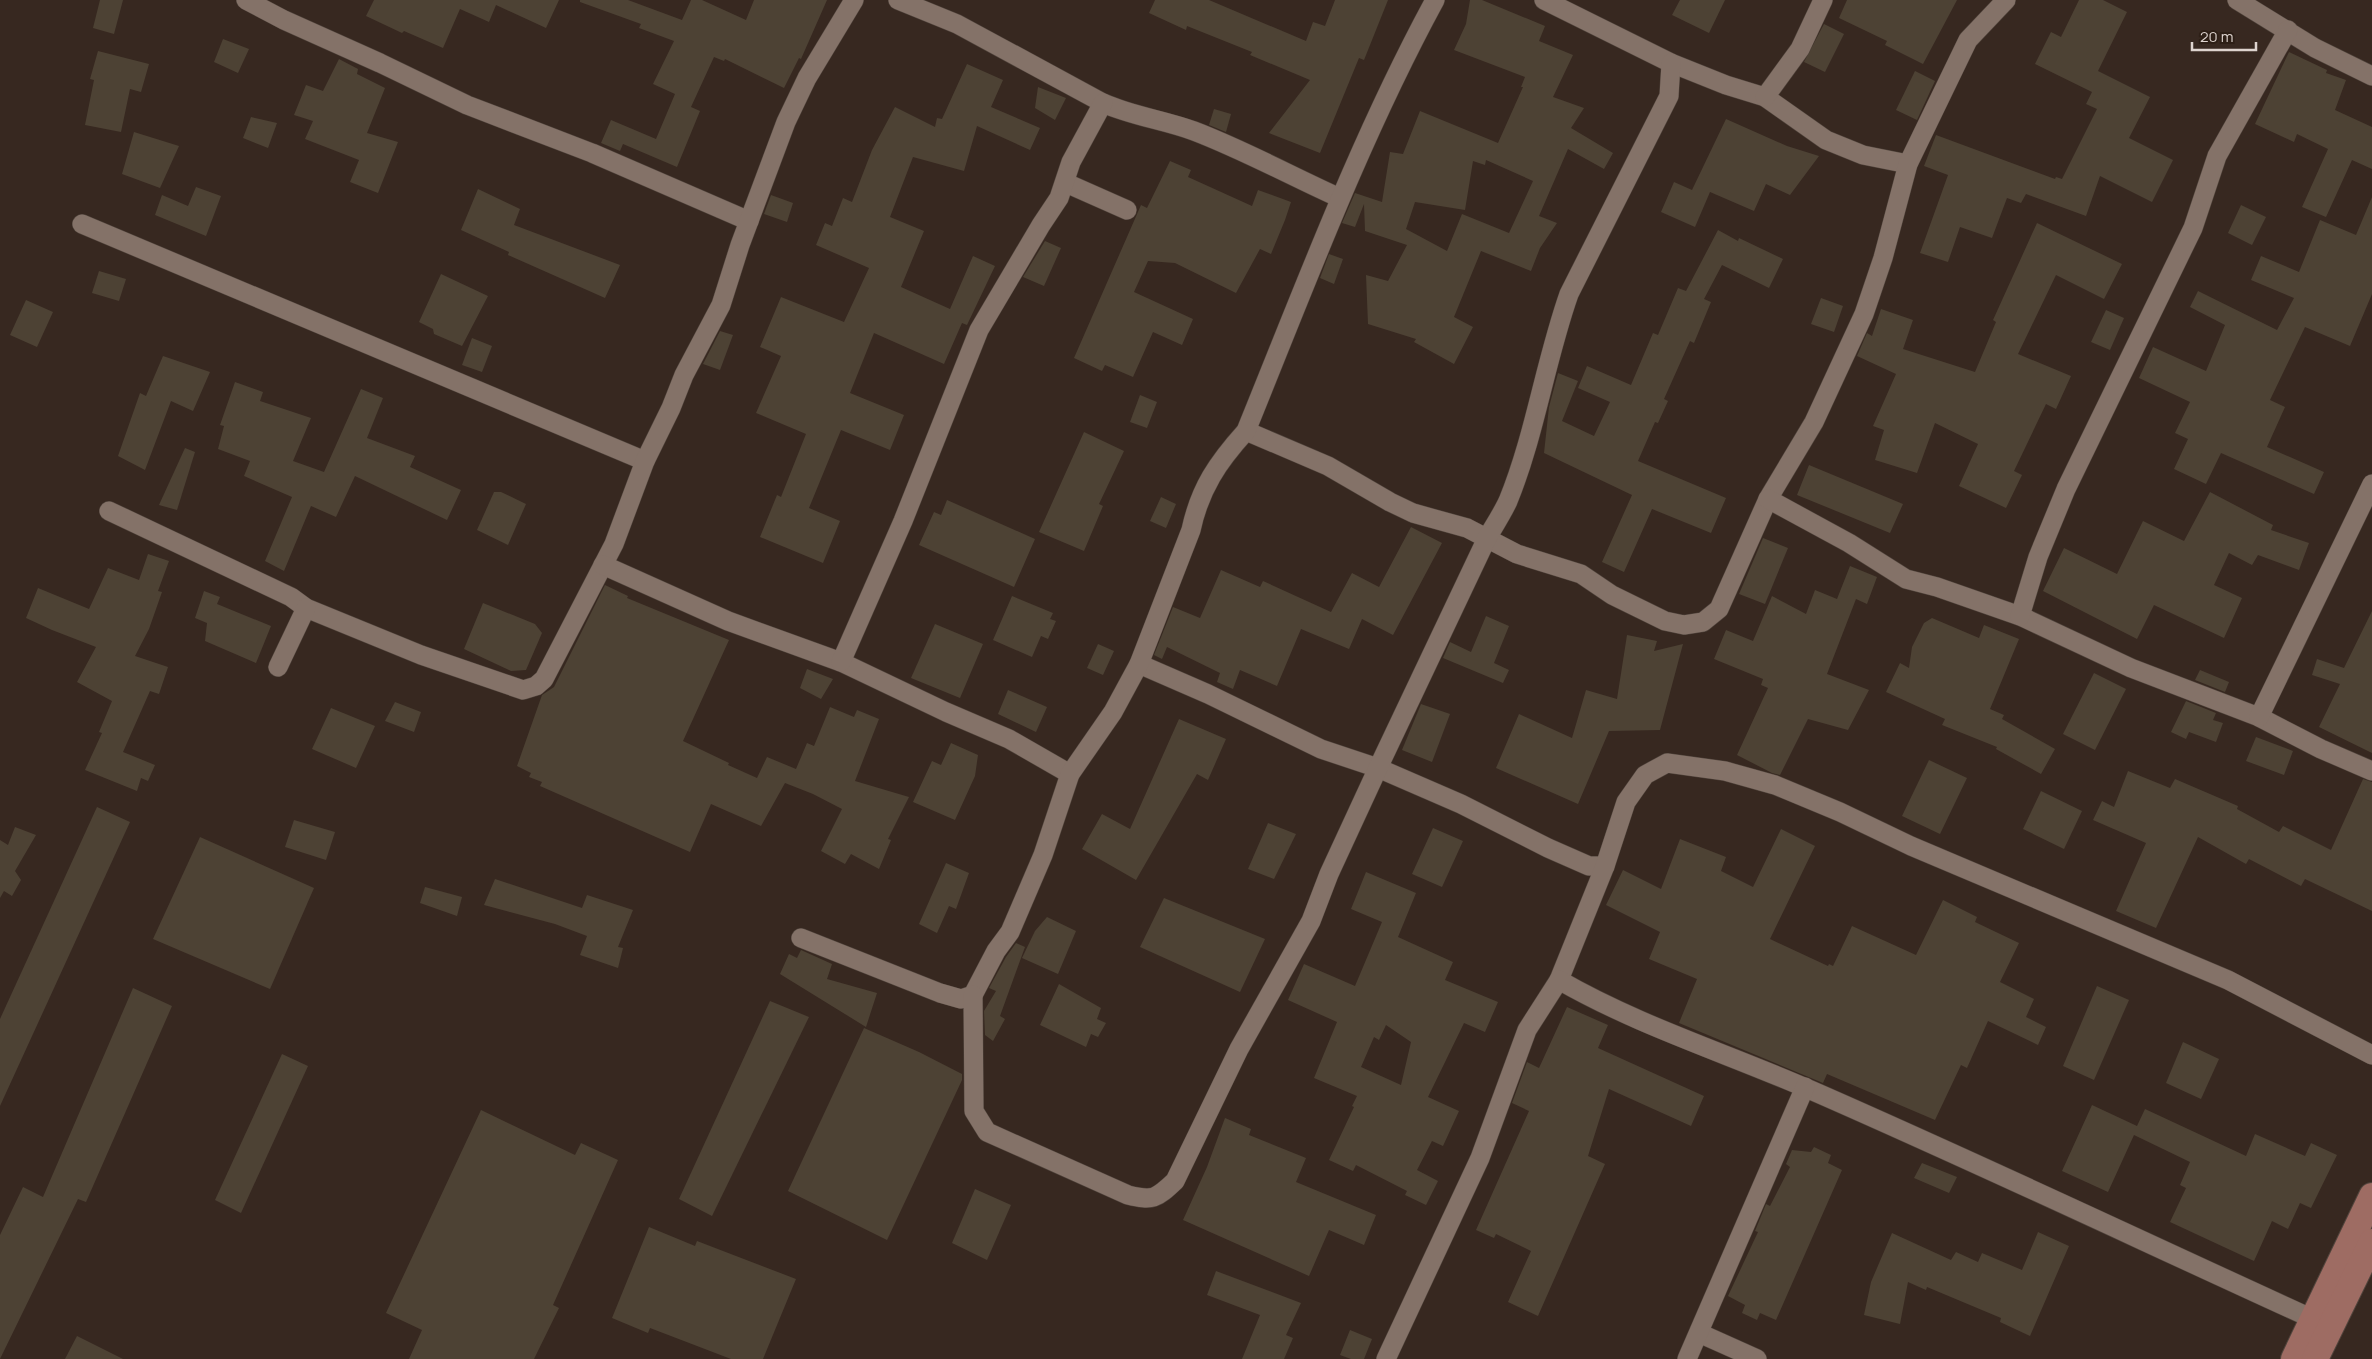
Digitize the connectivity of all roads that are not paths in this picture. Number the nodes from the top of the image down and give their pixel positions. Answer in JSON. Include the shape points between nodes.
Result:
{"nodes":[{"id":1,"x":246,"y":0,"type":"edge"},
{"id":2,"x":854,"y":0,"type":"edge"},
{"id":3,"x":898,"y":0,"type":"edge"},
{"id":4,"x":1436,"y":0,"type":"edge"},
{"id":5,"x":1544,"y":0,"type":"edge"},
{"id":6,"x":1823,"y":0,"type":"edge"},
{"id":7,"x":2006,"y":0,"type":"edge"},
{"id":8,"x":2237,"y":0,"type":"edge"},
{"id":9,"x":2288,"y":30,"type":"junction"},
{"id":10,"x":1671,"y":63,"type":"junction"},
{"id":11,"x":2372,"y":76,"type":"edge"},
{"id":12,"x":1766,"y":97,"type":"junction"},
{"id":13,"x":1102,"y":102,"type":"junction"},
{"id":14,"x":1908,"y":164,"type":"junction"},
{"id":15,"x":1066,"y":183,"type":"junction"},
{"id":16,"x":1340,"y":198,"type":"junction"},
{"id":17,"x":1128,"y":210,"type":"dead end"},
{"id":18,"x":749,"y":221,"type":"junction"},
{"id":19,"x":82,"y":224,"type":"dead end"},
{"id":20,"x":1246,"y":431,"type":"junction"},
{"id":21,"x":645,"y":461,"type":"junction"},
{"id":22,"x":2372,"y":484,"type":"edge"},
{"id":23,"x":1768,"y":499,"type":"junction"},
{"id":24,"x":109,"y":512,"type":"dead end"},
{"id":25,"x":1487,"y":538,"type":"junction"},
{"id":26,"x":603,"y":565,"type":"junction"},
{"id":27,"x":306,"y":608,"type":"junction"},
{"id":28,"x":2020,"y":616,"type":"junction"},
{"id":29,"x":841,"y":662,"type":"junction"},
{"id":30,"x":1139,"y":664,"type":"junction"},
{"id":31,"x":278,"y":667,"type":"dead end"},
{"id":32,"x":2259,"y":717,"type":"junction"},
{"id":33,"x":1378,"y":768,"type":"junction"},
{"id":34,"x":2372,"y":771,"type":"edge"},
{"id":35,"x":1070,"y":774,"type":"junction"},
{"id":36,"x":1605,"y":866,"type":"junction"},
{"id":37,"x":801,"y":938,"type":"dead end"},
{"id":38,"x":1559,"y":980,"type":"junction"},
{"id":39,"x":973,"y":995,"type":"junction"},
{"id":40,"x":2372,"y":1055,"type":"edge"},
{"id":41,"x":1805,"y":1087,"type":"junction"},
{"id":42,"x":2372,"y":1196,"type":"edge"},
{"id":43,"x":2372,"y":1242,"type":"edge"},
{"id":44,"x":2366,"y":1271,"type":"edge"},
{"id":45,"x":2313,"y":1319,"type":"junction"},
{"id":46,"x":1699,"y":1333,"type":"junction"},
{"id":47,"x":1386,"y":1359,"type":"edge"},
{"id":48,"x":1687,"y":1359,"type":"edge"},
{"id":49,"x":1756,"y":1359,"type":"edge"},
{"id":50,"x":2294,"y":1359,"type":"edge"},
{"id":51,"x":2315,"y":1359,"type":"edge"}],
"edges":[{"from":1,"to":18,"type":"street","via":[[467,105],[592,153]]},
{"from":2,"to":18,"type":"street","via":[[807,78]]},
{"from":3,"to":13,"type":"street","via":[[957,24]]},
{"from":4,"to":16,"type":"street","via":[[1407,52]]},
{"from":5,"to":10,"type":"street"},
{"from":6,"to":12,"type":"street","via":[[1800,49]]},
{"from":7,"to":14,"type":"street","via":[[1968,40]]},
{"from":8,"to":9,"type":"street"},
{"from":9,"to":11,"type":"street","via":[[2315,48]]},
{"from":9,"to":28,"type":"street","via":[[2217,156],[2193,228],[2066,489],[2038,557]]},
{"from":10,"to":12,"type":"street","via":[[1726,86]]},
{"from":10,"to":25,"type":"street","via":[[1669,96],[1569,294],[1521,465],[1507,503]]},
{"from":12,"to":14,"type":"street","via":[[1826,140],[1863,155]]},
{"from":13,"to":15,"type":"street","via":[[1071,162]]},
{"from":13,"to":16,"type":"street","via":[[1125,112],[1192,130]]},
{"from":14,"to":23,"type":"street","via":[[1864,314],[1814,422]]},
{"from":15,"to":17,"type":"street"},
{"from":15,"to":29,"type":"street","via":[[979,330],[903,521]]},
{"from":16,"to":20,"type":"street"},
{"from":18,"to":21,"type":"street","via":[[720,305]]},
{"from":19,"to":21,"type":"street"},
{"from":20,"to":25,"type":"street","via":[[1328,466],[1413,513],[1467,528]]},
{"from":20,"to":30,"type":"street","via":[[1219,462],[1204,487],[1191,530]]},
{"from":21,"to":26,"type":"street"},
{"from":22,"to":32,"type":"street"},
{"from":23,"to":25,"type":"street","via":[[1719,610],[1703,622],[1684,625],[1664,621],[1612,595],[1581,574],[1517,554]]},
{"from":23,"to":28,"type":"street","via":[[1849,543],[1906,579]]},
{"from":24,"to":27,"type":"street","via":[[291,597]]},
{"from":25,"to":33,"type":"street"},
{"from":26,"to":27,"type":"street","via":[[544,679],[523,690],[421,655]]},
{"from":26,"to":29,"type":"street","via":[[728,621]]},
{"from":27,"to":31,"type":"street"},
{"from":28,"to":32,"type":"street","via":[[2131,668]]},
{"from":29,"to":35,"type":"street","via":[[1009,739]]},
{"from":30,"to":33,"type":"street","via":[[1321,749]]},
{"from":30,"to":35,"type":"street","via":[[1113,712]]},
{"from":32,"to":34,"type":"street"},
{"from":33,"to":36,"type":"street","via":[[1461,804],[1556,852],[1589,866]]},
{"from":33,"to":39,"type":"street","via":[[1311,921],[1239,1049],[1181,1172],[1161,1194],[1147,1200],[1128,1196],[987,1132],[974,1110]]},
{"from":35,"to":39,"type":"street","via":[[1044,855],[1010,932]]},
{"from":36,"to":38,"type":"street"},
{"from":36,"to":40,"type":"street","via":[[1626,802],[1645,775],[1667,763],[1725,771],[1775,785],[1840,812],[1911,846],[2219,977]]},
{"from":37,"to":39,"type":"street","via":[[940,993],[961,999]]},
{"from":38,"to":41,"type":"street","via":[[1595,1001]]},
{"from":38,"to":47,"type":"street","via":[[1527,1030],[1480,1158]]},
{"from":41,"to":45,"type":"street"},
{"from":41,"to":46,"type":"street"},
{"from":42,"to":45,"type":"main road"},
{"from":43,"to":44,"type":"main road"},
{"from":44,"to":51,"type":"main road"},
{"from":45,"to":50,"type":"main road"},
{"from":46,"to":48,"type":"street"},
{"from":46,"to":49,"type":"street"}]}
